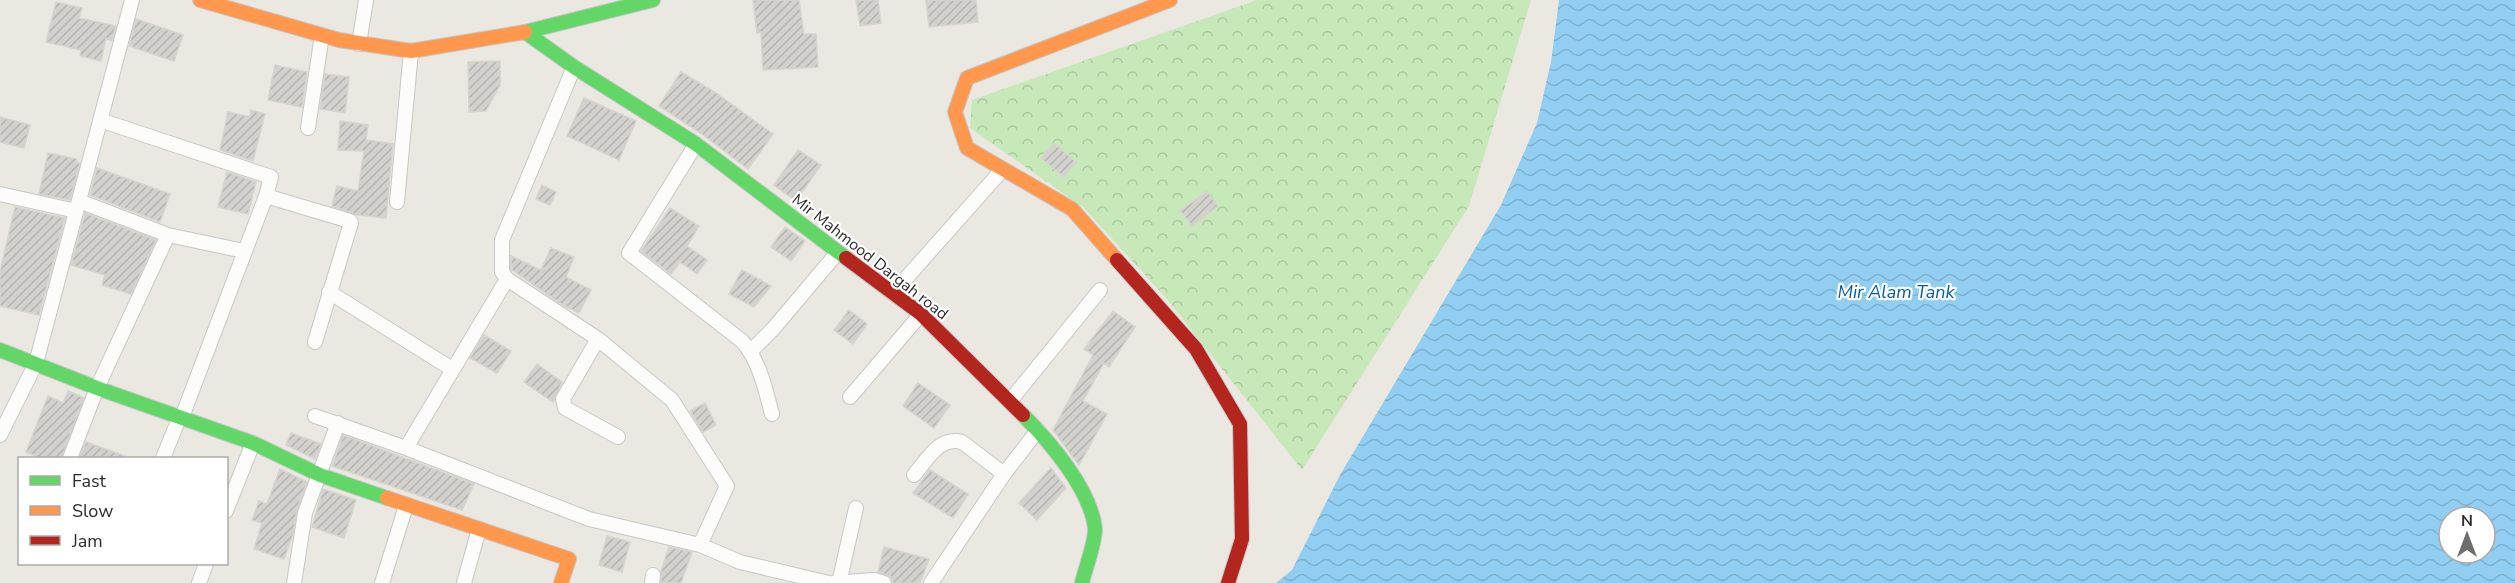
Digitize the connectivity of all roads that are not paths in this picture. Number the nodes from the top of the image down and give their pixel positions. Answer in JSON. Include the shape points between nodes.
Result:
{"nodes":[{"id":1,"x":132,"y":0,"type":"edge"},
{"id":2,"x":200,"y":0,"type":"edge"},
{"id":3,"x":366,"y":0,"type":"edge"},
{"id":4,"x":653,"y":0,"type":"edge"},
{"id":5,"x":1170,"y":0,"type":"edge"},
{"id":6,"x":608,"y":6,"type":"edge"},
{"id":7,"x":525,"y":32,"type":"junction"},
{"id":8,"x":322,"y":35,"type":"junction"},
{"id":9,"x":359,"y":44,"type":"junction"},
{"id":10,"x":411,"y":51,"type":"junction"},
{"id":11,"x":574,"y":67,"type":"junction"},
{"id":12,"x":100,"y":120,"type":"junction"},
{"id":13,"x":308,"y":128,"type":"dead end"},
{"id":14,"x":696,"y":144,"type":"junction"},
{"id":15,"x":1003,"y":169,"type":"junction"},
{"id":16,"x":0,"y":194,"type":"edge"},
{"id":17,"x":266,"y":196,"type":"junction"},
{"id":18,"x":397,"y":202,"type":"dead end"},
{"id":19,"x":78,"y":206,"type":"junction"},
{"id":20,"x":168,"y":235,"type":"junction"},
{"id":21,"x":244,"y":251,"type":"junction"},
{"id":22,"x":838,"y":252,"type":"junction"},
{"id":23,"x":507,"y":279,"type":"junction"},
{"id":24,"x":1100,"y":290,"type":"dead end"},
{"id":25,"x":329,"y":292,"type":"junction"},
{"id":26,"x":893,"y":293,"type":"junction"},
{"id":27,"x":921,"y":314,"type":"junction"},
{"id":28,"x":598,"y":339,"type":"junction"},
{"id":29,"x":315,"y":342,"type":"dead end"},
{"id":30,"x":0,"y":350,"type":"edge"},
{"id":31,"x":751,"y":351,"type":"junction"},
{"id":32,"x":36,"y":363,"type":"junction"},
{"id":33,"x":452,"y":369,"type":"junction"},
{"id":34,"x":97,"y":388,"type":"junction"},
{"id":35,"x":850,"y":397,"type":"dead end"},
{"id":36,"x":1010,"y":401,"type":"junction"},
{"id":37,"x":772,"y":414,"type":"dead end"},
{"id":38,"x":315,"y":416,"type":"dead end"},
{"id":39,"x":181,"y":417,"type":"junction"},
{"id":40,"x":338,"y":423,"type":"junction"},
{"id":41,"x":1038,"y":430,"type":"junction"},
{"id":42,"x":0,"y":435,"type":"edge"},
{"id":43,"x":618,"y":436,"type":"dead end"},
{"id":44,"x":253,"y":442,"type":"junction"},
{"id":45,"x":406,"y":448,"type":"junction"},
{"id":46,"x":71,"y":457,"type":"edge"},
{"id":47,"x":164,"y":457,"type":"edge"},
{"id":48,"x":1004,"y":474,"type":"junction"},
{"id":49,"x":320,"y":475,"type":"junction"},
{"id":50,"x":914,"y":476,"type":"dead end"},
{"id":51,"x":228,"y":505,"type":"edge"},
{"id":52,"x":406,"y":506,"type":"junction"},
{"id":53,"x":855,"y":508,"type":"dead end"},
{"id":54,"x":479,"y":529,"type":"junction"},
{"id":55,"x":700,"y":545,"type":"junction"},
{"id":56,"x":206,"y":565,"type":"edge"},
{"id":57,"x":199,"y":583,"type":"edge"},
{"id":58,"x":294,"y":583,"type":"edge"},
{"id":59,"x":382,"y":583,"type":"edge"},
{"id":60,"x":464,"y":583,"type":"edge"},
{"id":61,"x":561,"y":583,"type":"edge"},
{"id":62,"x":829,"y":583,"type":"edge"},
{"id":63,"x":839,"y":583,"type":"edge"},
{"id":64,"x":884,"y":583,"type":"edge"},
{"id":65,"x":931,"y":583,"type":"edge"},
{"id":66,"x":1082,"y":583,"type":"edge"},
{"id":67,"x":1228,"y":583,"type":"edge"}],
"edges":[{"from":1,"to":12,"type":"street"},
{"from":2,"to":8,"type":"street"},
{"from":3,"to":9,"type":"street"},
{"from":4,"to":6,"type":"street"},
{"from":5,"to":15,"type":"street","via":[[967,78],[955,112],[967,148]]},
{"from":6,"to":7,"type":"street"},
{"from":7,"to":10,"type":"street"},
{"from":7,"to":11,"type":"street","name":"Mir Mahmood Dargah road"},
{"from":8,"to":9,"type":"street"},
{"from":8,"to":13,"type":"street"},
{"from":9,"to":10,"type":"street"},
{"from":10,"to":18,"type":"street"},
{"from":11,"to":14,"type":"street","name":"Mir Mahmood Dargah road"},
{"from":11,"to":23,"type":"street","via":[[502,240],[502,272]]},
{"from":12,"to":17,"type":"street","via":[[269,175]]},
{"from":12,"to":19,"type":"street"},
{"from":14,"to":22,"type":"street","name":"Mir Mahmood Dargah road"},
{"from":14,"to":31,"type":"street","via":[[629,254]]},
{"from":15,"to":26,"type":"street"},
{"from":15,"to":67,"type":"street","via":[[1072,209],[1196,349],[1240,424],[1242,539]]},
{"from":16,"to":19,"type":"street"},
{"from":17,"to":21,"type":"street"},
{"from":17,"to":25,"type":"street","via":[[350,220]]},
{"from":19,"to":20,"type":"street"},
{"from":19,"to":32,"type":"street"},
{"from":20,"to":21,"type":"street"},
{"from":20,"to":34,"type":"street"},
{"from":21,"to":39,"type":"street"},
{"from":22,"to":26,"type":"street","name":"Mir Mahmood Dargah road"},
{"from":22,"to":31,"type":"street"},
{"from":23,"to":28,"type":"street"},
{"from":23,"to":33,"type":"street"},
{"from":24,"to":36,"type":"street"},
{"from":25,"to":29,"type":"street"},
{"from":25,"to":33,"type":"street"},
{"from":26,"to":27,"type":"street","name":"Mir Mahmood Dargah road"},
{"from":27,"to":35,"type":"street"},
{"from":27,"to":36,"type":"street","name":"Mir Mahmood Dargah road"},
{"from":28,"to":43,"type":"street","via":[[563,399],[566,408]]},
{"from":28,"to":55,"type":"street","via":[[672,400],[727,486]]},
{"from":30,"to":32,"type":"street"},
{"from":31,"to":37,"type":"street"},
{"from":32,"to":34,"type":"street"},
{"from":32,"to":42,"type":"street"},
{"from":33,"to":45,"type":"street"},
{"from":34,"to":39,"type":"street"},
{"from":34,"to":46,"type":"street"},
{"from":36,"to":41,"type":"street","name":"Mir Mahmood Dargah road"},
{"from":38,"to":40,"type":"street"},
{"from":39,"to":44,"type":"street"},
{"from":39,"to":47,"type":"street"},
{"from":40,"to":45,"type":"street"},
{"from":40,"to":49,"type":"street"},
{"from":41,"to":48,"type":"street"},
{"from":41,"to":66,"type":"street","name":"Mir Mahmood Dargah road","via":[[1084,492],[1095,530]]},
{"from":44,"to":49,"type":"street"},
{"from":44,"to":51,"type":"street"},
{"from":45,"to":55,"type":"street","via":[[589,519]]},
{"from":48,"to":50,"type":"street","via":[[954,440],[937,448]]},
{"from":48,"to":65,"type":"street"},
{"from":49,"to":52,"type":"street"},
{"from":49,"to":58,"type":"street","via":[[305,513]]},
{"from":52,"to":54,"type":"street"},
{"from":52,"to":59,"type":"street"},
{"from":53,"to":63,"type":"street"},
{"from":54,"to":60,"type":"street"},
{"from":54,"to":61,"type":"street","via":[[570,559]]},
{"from":55,"to":62,"type":"street","via":[[740,562]]},
{"from":56,"to":57,"type":"street"},
{"from":62,"to":63,"type":"street"},
{"from":63,"to":64,"type":"street"}]}
